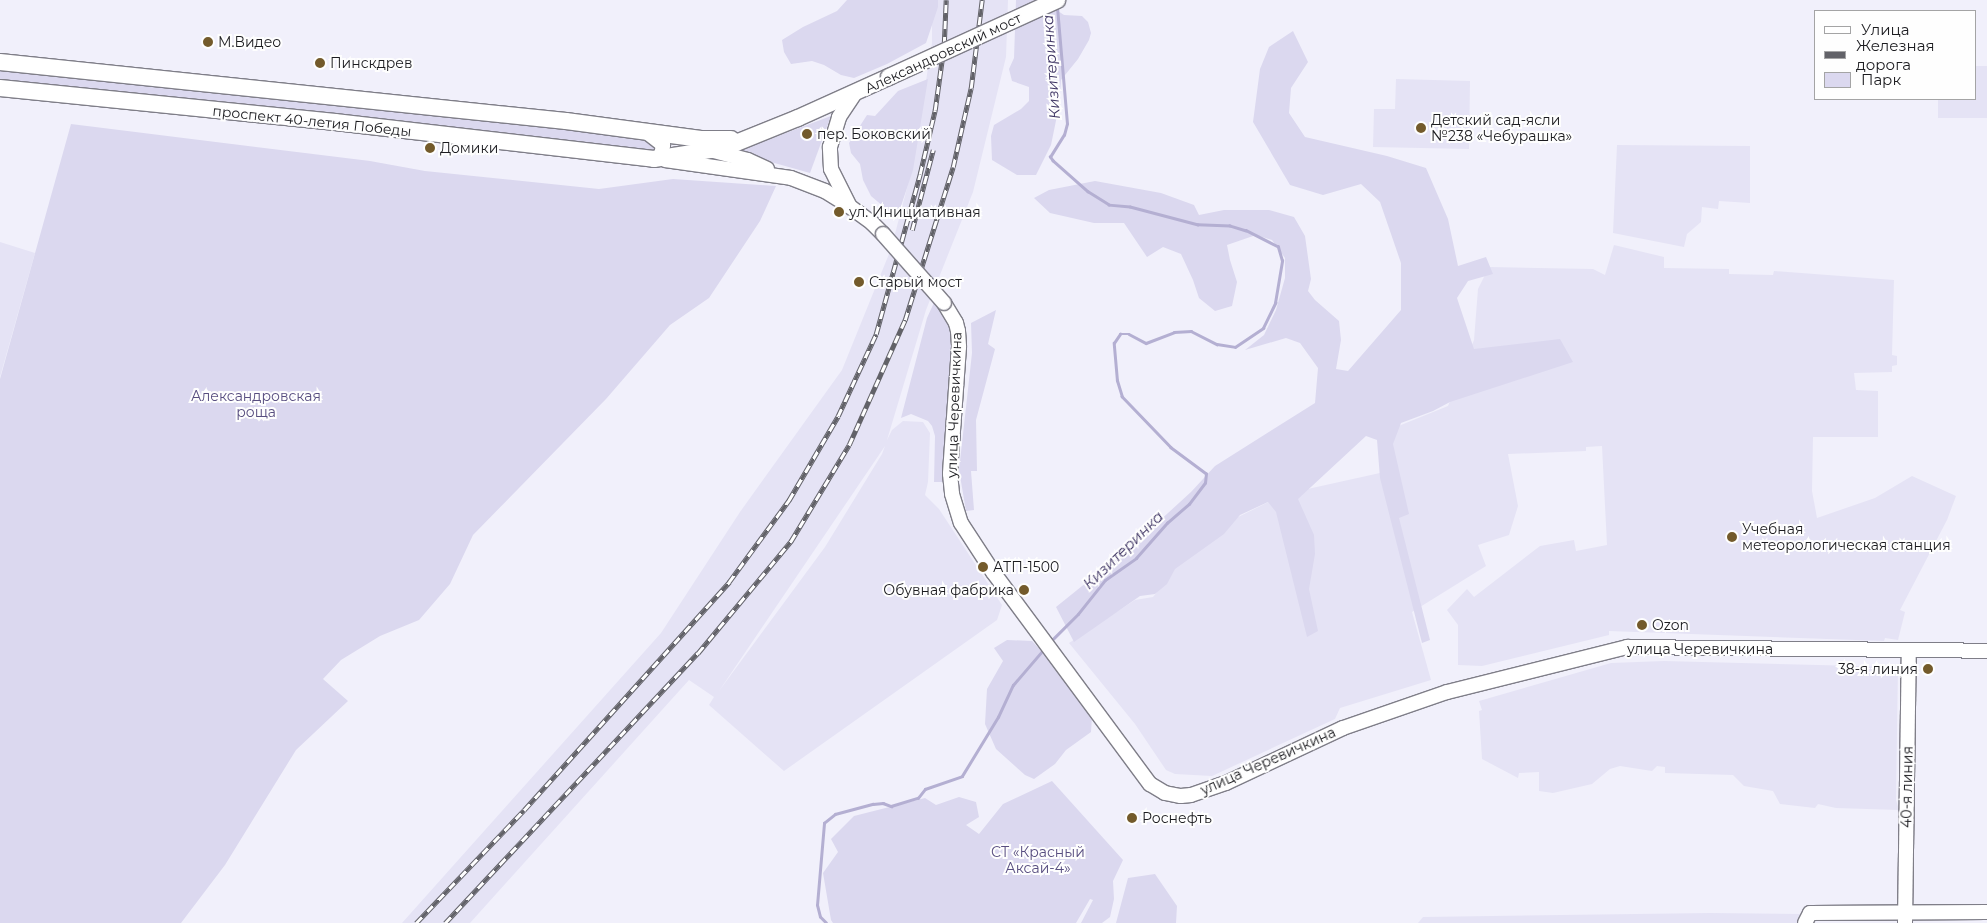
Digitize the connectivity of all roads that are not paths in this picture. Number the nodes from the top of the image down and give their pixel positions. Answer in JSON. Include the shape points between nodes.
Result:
{"nodes":[{"id":1,"x":1057,"y":0,"type":"edge"},
{"id":2,"x":0,"y":62,"type":"edge"},
{"id":3,"x":0,"y":88,"type":"edge"},
{"id":4,"x":855,"y":93,"type":"junction"},
{"id":5,"x":643,"y":132,"type":"junction"},
{"id":6,"x":745,"y":139,"type":"junction"},
{"id":7,"x":712,"y":150,"type":"junction"},
{"id":8,"x":654,"y":159,"type":"junction"},
{"id":9,"x":779,"y":175,"type":"junction"},
{"id":10,"x":849,"y":206,"type":"junction"},
{"id":11,"x":883,"y":234,"type":"joint"},
{"id":12,"x":1909,"y":650,"type":"junction"},
{"id":13,"x":1987,"y":651,"type":"edge"},
{"id":14,"x":1987,"y":912,"type":"edge"},
{"id":15,"x":1808,"y":918,"type":"edge"},
{"id":16,"x":1905,"y":918,"type":"edge"}],
"edges":[{"from":1,"to":4,"type":"main road","name":"Александровский мост","bridge":true},
{"from":2,"to":5,"type":"main road","name":"проспект 40-летия Победы"},
{"from":3,"to":8,"type":"main road","name":"проспект 40-летия Победы"},
{"from":4,"to":6,"type":"main road","name":"Александровский мост"},
{"from":4,"to":10,"type":"street","via":[[839,117],[830,147],[831,168]]},
{"from":5,"to":6,"type":"main road","name":"проспект 40-летия Победы"},
{"from":5,"to":7,"type":"street","name":"проспект 40-летия Победы"},
{"from":5,"to":8,"type":"street","via":[[663,145],[661,155]]},
{"from":6,"to":7,"type":"main road","name":"проспект 40-летия Победы"},
{"from":7,"to":8,"type":"main road","name":"проспект 40-летия Победы"},
{"from":7,"to":9,"type":"street","name":"проспект 40-летия Победы","via":[[748,160]]},
{"from":8,"to":9,"type":"street","name":"проспект 40-летия Победы"},
{"from":9,"to":10,"type":"street","name":"проспект 40-летия Победы","via":[[825,191]]},
{"from":10,"to":11,"type":"street","name":"проспект 40-летия Победы"},
{"from":11,"to":12,"type":"street","name":"улица Черевичкина","bridge":true,"via":[[944,303],[956,323],[950,474],[952,494],[961,522],[993,572],[1150,784],[1165,793],[1181,796],[1226,783],[1343,728],[1448,692],[1627,647]]},
{"from":12,"to":13,"type":"street","name":"улица Черевичкина"},
{"from":12,"to":16,"type":"street","name":"40-я линия"},
{"from":14,"to":16,"type":"street"},
{"from":15,"to":16,"type":"street"}]}
